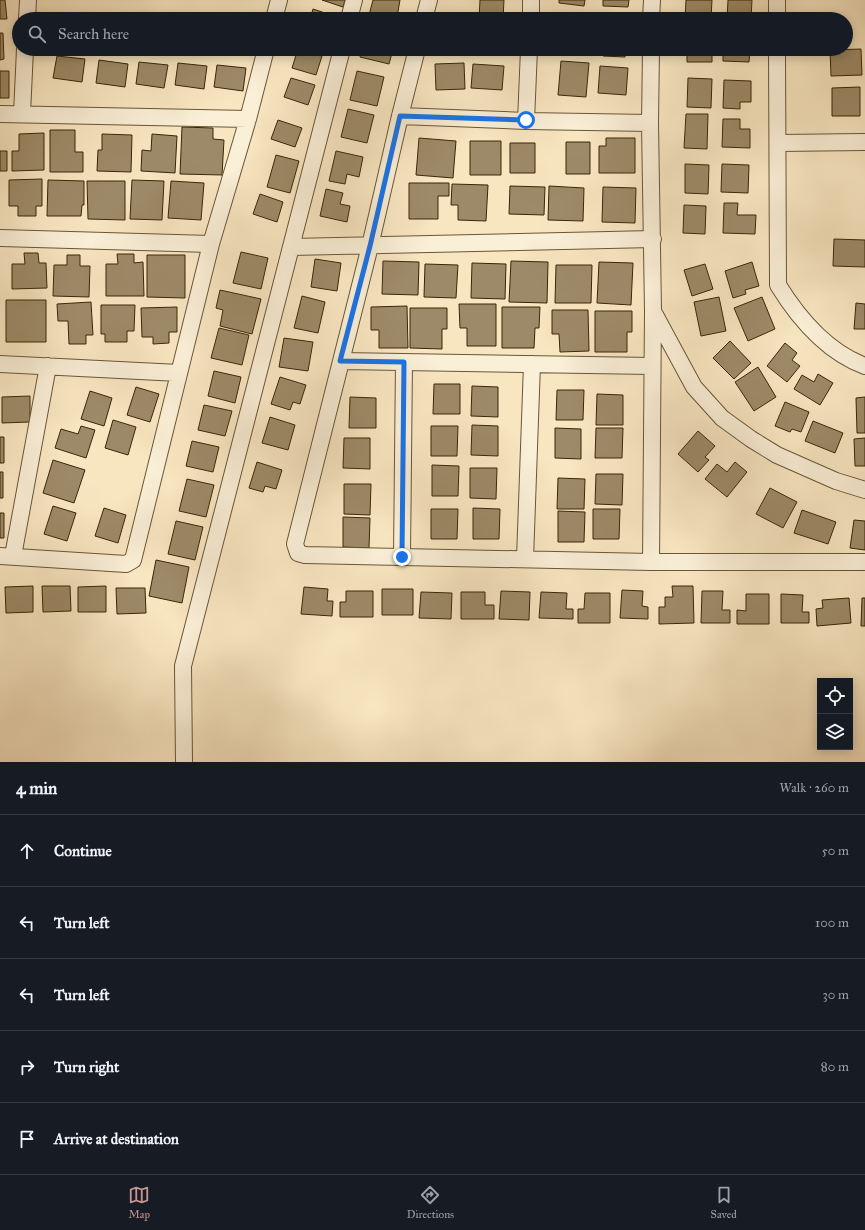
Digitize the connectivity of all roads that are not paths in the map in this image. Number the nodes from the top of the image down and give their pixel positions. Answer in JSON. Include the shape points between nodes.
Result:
{"nodes":[{"id":1,"x":28,"y":0,"type":"edge"},
{"id":2,"x":279,"y":0,"type":"edge"},
{"id":3,"x":354,"y":0,"type":"edge"},
{"id":4,"x":429,"y":0,"type":"edge"},
{"id":5,"x":531,"y":0,"type":"edge"},
{"id":6,"x":652,"y":0,"type":"edge"},
{"id":7,"x":777,"y":0,"type":"edge"},
{"id":8,"x":27,"y":12,"type":"edge"},
{"id":9,"x":276,"y":12,"type":"edge"},
{"id":10,"x":351,"y":12,"type":"edge"},
{"id":11,"x":426,"y":12,"type":"edge"},
{"id":12,"x":530,"y":12,"type":"edge"},
{"id":13,"x":651,"y":12,"type":"edge"},
{"id":14,"x":777,"y":12,"type":"edge"},
{"id":15,"x":25,"y":56,"type":"edge"},
{"id":16,"x":264,"y":56,"type":"edge"},
{"id":17,"x":340,"y":56,"type":"edge"},
{"id":18,"x":415,"y":56,"type":"edge"},
{"id":19,"x":529,"y":56,"type":"edge"},
{"id":20,"x":651,"y":56,"type":"edge"},
{"id":21,"x":777,"y":56,"type":"edge"},
{"id":22,"x":0,"y":114,"type":"edge"},
{"id":23,"x":22,"y":114,"type":"junction"},
{"id":24,"x":400,"y":116,"type":"junction"},
{"id":25,"x":248,"y":119,"type":"junction"},
{"id":26,"x":526,"y":120,"type":"junction"},
{"id":27,"x":650,"y":123,"type":"junction"},
{"id":28,"x":865,"y":142,"type":"edge"},
{"id":29,"x":778,"y":143,"type":"junction"},
{"id":30,"x":0,"y":238,"type":"edge"},
{"id":31,"x":653,"y":239,"type":"junction"},
{"id":32,"x":211,"y":244,"type":"junction"},
{"id":33,"x":370,"y":246,"type":"junction"},
{"id":34,"x":291,"y":247,"type":"junction"},
{"id":35,"x":653,"y":312,"type":"junction"},
{"id":36,"x":340,"y":361,"type":"junction"},
{"id":37,"x":404,"y":362,"type":"junction"},
{"id":38,"x":0,"y":364,"type":"edge"},
{"id":39,"x":532,"y":364,"type":"junction"},
{"id":40,"x":48,"y":366,"type":"junction"},
{"id":41,"x":652,"y":366,"type":"junction"},
{"id":42,"x":865,"y":366,"type":"edge"},
{"id":43,"x":179,"y":372,"type":"junction"},
{"id":44,"x":865,"y":490,"type":"edge"},
{"id":45,"x":6,"y":556,"type":"edge"},
{"id":46,"x":402,"y":557,"type":"junction"},
{"id":47,"x":526,"y":559,"type":"junction"},
{"id":48,"x":651,"y":562,"type":"junction"},
{"id":49,"x":865,"y":562,"type":"edge"},
{"id":50,"x":184,"y":762,"type":"edge"}],
"edges":[{"from":1,"to":8,"type":"street"},
{"from":2,"to":9,"type":"street"},
{"from":3,"to":10,"type":"street"},
{"from":4,"to":11,"type":"street"},
{"from":5,"to":12,"type":"street"},
{"from":6,"to":13,"type":"street"},
{"from":7,"to":14,"type":"street"},
{"from":15,"to":23,"type":"street"},
{"from":16,"to":25,"type":"street"},
{"from":17,"to":34,"type":"street"},
{"from":18,"to":24,"type":"street"},
{"from":19,"to":26,"type":"street"},
{"from":20,"to":27,"type":"street"},
{"from":21,"to":29,"type":"street"},
{"from":22,"to":23,"type":"street"},
{"from":23,"to":25,"type":"street"},
{"from":24,"to":26,"type":"street"},
{"from":24,"to":33,"type":"street"},
{"from":25,"to":32,"type":"street"},
{"from":26,"to":27,"type":"street"},
{"from":27,"to":31,"type":"street"},
{"from":28,"to":29,"type":"street"},
{"from":29,"to":42,"type":"street","via":[[778,285],[807,326],[828,345],[850,360]]},
{"from":30,"to":32,"type":"street"},
{"from":31,"to":33,"type":"street"},
{"from":31,"to":35,"type":"street"},
{"from":32,"to":43,"type":"street"},
{"from":33,"to":34,"type":"street"},
{"from":33,"to":36,"type":"street"},
{"from":34,"to":50,"type":"street","via":[[183,666]]},
{"from":35,"to":41,"type":"street"},
{"from":35,"to":44,"type":"street","via":[[694,387],[722,418],[777,455],[836,481]]},
{"from":36,"to":37,"type":"street"},
{"from":36,"to":46,"type":"street","via":[[295,544],[296,549],[298,553],[306,555]]},
{"from":37,"to":39,"type":"street"},
{"from":37,"to":46,"type":"street"},
{"from":38,"to":40,"type":"street"},
{"from":39,"to":41,"type":"street"},
{"from":39,"to":47,"type":"street"},
{"from":40,"to":43,"type":"street"},
{"from":40,"to":45,"type":"street"},
{"from":41,"to":48,"type":"street"},
{"from":43,"to":45,"type":"street","via":[[133,560],[126,564]]},
{"from":46,"to":47,"type":"street"},
{"from":47,"to":48,"type":"street"},
{"from":48,"to":49,"type":"street"}]}
